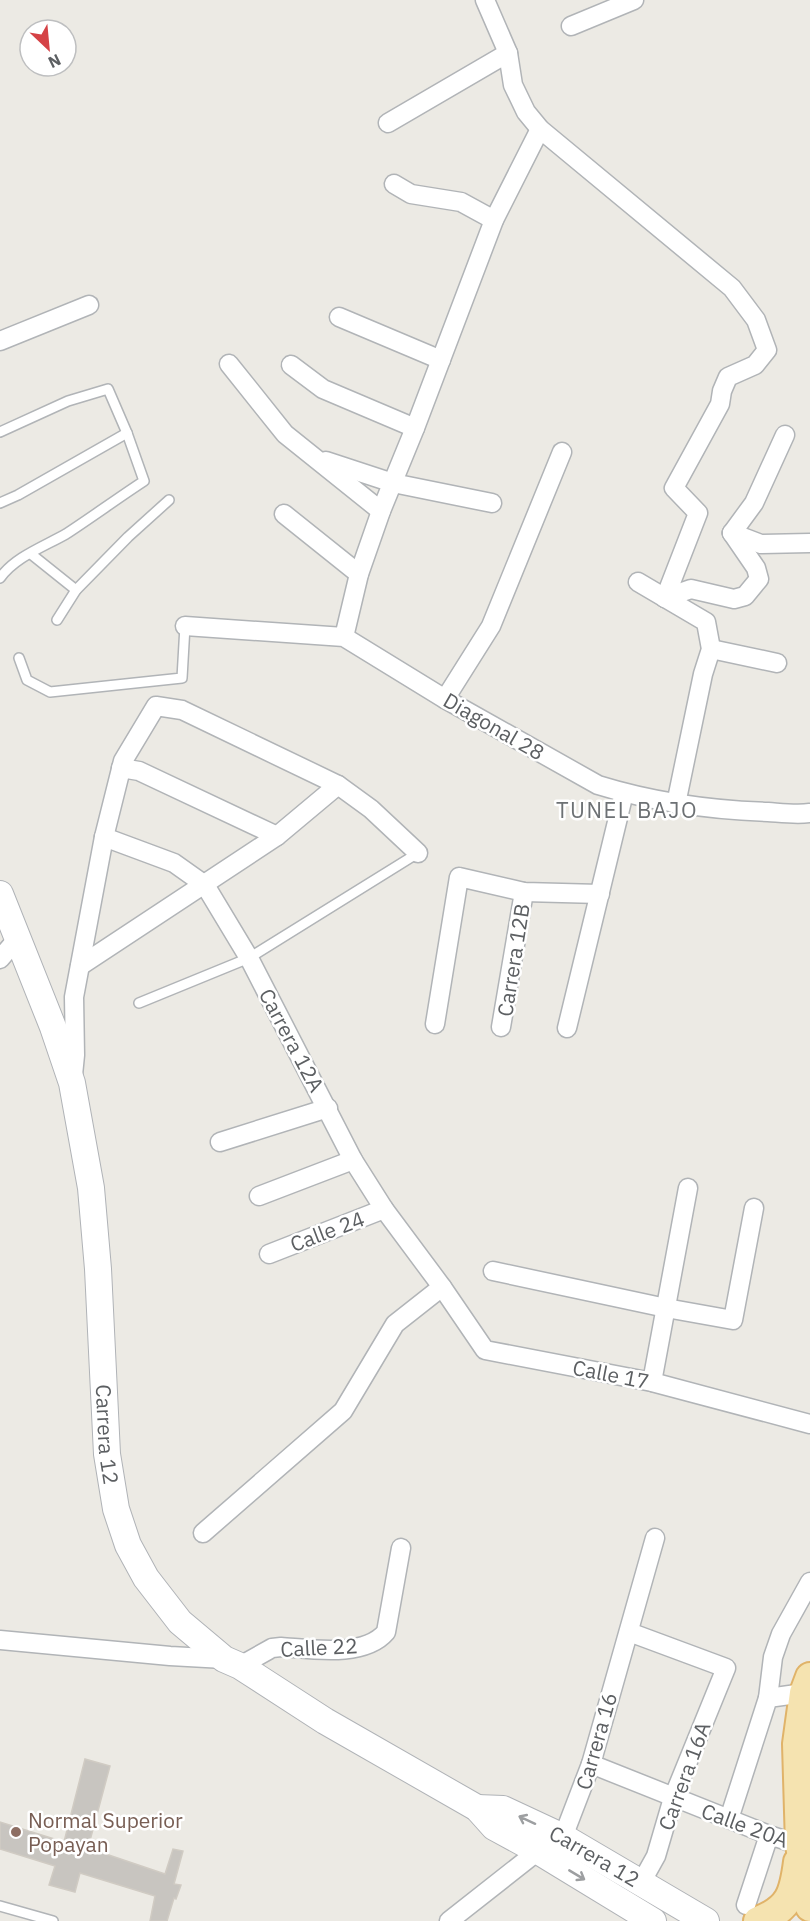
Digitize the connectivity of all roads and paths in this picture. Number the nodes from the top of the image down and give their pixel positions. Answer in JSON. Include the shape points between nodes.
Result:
{"nodes":[{"id":1,"x":485,"y":0,"type":"edge"},
{"id":2,"x":634,"y":0,"type":"edge"},
{"id":3,"x":571,"y":26,"type":"dead end"},
{"id":4,"x":508,"y":53,"type":"junction"},
{"id":5,"x":388,"y":123,"type":"dead end"},
{"id":6,"x":540,"y":129,"type":"junction"},
{"id":7,"x":394,"y":184,"type":"dead end"},
{"id":8,"x":494,"y":220,"type":"junction"},
{"id":9,"x":89,"y":305,"type":"dead end"},
{"id":10,"x":339,"y":316,"type":"dead end"},
{"id":11,"x":0,"y":341,"type":"edge"},
{"id":12,"x":441,"y":360,"type":"junction"},
{"id":13,"x":229,"y":364,"type":"dead end"},
{"id":14,"x":291,"y":365,"type":"dead end"},
{"id":15,"x":415,"y":428,"type":"junction"},
{"id":16,"x":0,"y":432,"type":"edge"},
{"id":17,"x":127,"y":433,"type":"junction"},
{"id":18,"x":785,"y":435,"type":"dead end"},
{"id":19,"x":562,"y":452,"type":"dead end"},
{"id":20,"x":312,"y":456,"type":"junction"},
{"id":21,"x":393,"y":483,"type":"junction"},
{"id":22,"x":169,"y":500,"type":"dead end"},
{"id":23,"x":0,"y":503,"type":"edge"},
{"id":24,"x":492,"y":503,"type":"dead end"},
{"id":25,"x":381,"y":511,"type":"junction"},
{"id":26,"x":284,"y":514,"type":"dead end"},
{"id":27,"x":732,"y":533,"type":"junction"},
{"id":28,"x":810,"y":543,"type":"edge"},
{"id":29,"x":31,"y":554,"type":"junction"},
{"id":30,"x":359,"y":574,"type":"junction"},
{"id":31,"x":0,"y":578,"type":"edge"},
{"id":32,"x":638,"y":582,"type":"dead end"},
{"id":33,"x":76,"y":590,"type":"junction"},
{"id":34,"x":665,"y":598,"type":"junction"},
{"id":35,"x":57,"y":620,"type":"dead end"},
{"id":36,"x":185,"y":626,"type":"joint"},
{"id":37,"x":344,"y":637,"type":"junction"},
{"id":38,"x":711,"y":649,"type":"junction"},
{"id":39,"x":18,"y":658,"type":"dead end"},
{"id":40,"x":777,"y":663,"type":"dead end"},
{"id":41,"x":445,"y":699,"type":"junction"},
{"id":42,"x":121,"y":768,"type":"junction"},
{"id":43,"x":338,"y":786,"type":"junction"},
{"id":44,"x":624,"y":793,"type":"junction"},
{"id":45,"x":676,"y":804,"type":"junction"},
{"id":46,"x":810,"y":813,"type":"edge"},
{"id":47,"x":277,"y":836,"type":"junction"},
{"id":48,"x":104,"y":837,"type":"junction"},
{"id":49,"x":418,"y":853,"type":"joint"},
{"id":50,"x":205,"y":885,"type":"junction"},
{"id":51,"x":524,"y":892,"type":"junction"},
{"id":52,"x":0,"y":894,"type":"edge"},
{"id":53,"x":600,"y":894,"type":"junction"},
{"id":54,"x":7,"y":948,"type":"edge"},
{"id":55,"x":249,"y":958,"type":"junction"},
{"id":56,"x":80,"y":966,"type":"junction"},
{"id":57,"x":139,"y":1003,"type":"dead end"},
{"id":58,"x":435,"y":1024,"type":"dead end"},
{"id":59,"x":501,"y":1027,"type":"dead end"},
{"id":60,"x":567,"y":1028,"type":"dead end"},
{"id":61,"x":72,"y":1083,"type":"junction"},
{"id":62,"x":328,"y":1108,"type":"junction"},
{"id":63,"x":220,"y":1142,"type":"dead end"},
{"id":64,"x":353,"y":1160,"type":"junction"},
{"id":65,"x":688,"y":1188,"type":"dead end"},
{"id":66,"x":259,"y":1196,"type":"dead end"},
{"id":67,"x":754,"y":1208,"type":"dead end"},
{"id":68,"x":384,"y":1209,"type":"junction"},
{"id":69,"x":269,"y":1254,"type":"dead end"},
{"id":70,"x":493,"y":1271,"type":"dead end"},
{"id":71,"x":442,"y":1287,"type":"junction"},
{"id":72,"x":666,"y":1308,"type":"junction"},
{"id":73,"x":652,"y":1382,"type":"junction"},
{"id":74,"x":810,"y":1424,"type":"edge"},
{"id":75,"x":203,"y":1533,"type":"dead end"},
{"id":76,"x":655,"y":1538,"type":"dead end"},
{"id":77,"x":401,"y":1548,"type":"dead end"},
{"id":78,"x":810,"y":1582,"type":"edge"},
{"id":79,"x":627,"y":1638,"type":"junction"},
{"id":80,"x":0,"y":1640,"type":"edge"},
{"id":81,"x":232,"y":1663,"type":"junction"},
{"id":82,"x":807,"y":1685,"type":"edge"},
{"id":83,"x":768,"y":1698,"type":"junction"},
{"id":84,"x":797,"y":1744,"type":"junction"},
{"id":85,"x":591,"y":1764,"type":"junction"},
{"id":86,"x":810,"y":1784,"type":"edge"},
{"id":87,"x":674,"y":1798,"type":"junction"},
{"id":88,"x":477,"y":1808,"type":"junction"},
{"id":89,"x":729,"y":1819,"type":"junction"},
{"id":90,"x":769,"y":1835,"type":"junction"},
{"id":91,"x":563,"y":1837,"type":"junction"},
{"id":92,"x":800,"y":1845,"type":"junction"},
{"id":93,"x":538,"y":1851,"type":"junction"},
{"id":94,"x":641,"y":1883,"type":"junction"},
{"id":95,"x":0,"y":1906,"type":"edge"},
{"id":96,"x":810,"y":1907,"type":"edge"},
{"id":97,"x":752,"y":1913,"type":"edge"},
{"id":98,"x":53,"y":1921,"type":"edge"},
{"id":99,"x":449,"y":1921,"type":"edge"},
{"id":100,"x":653,"y":1921,"type":"edge"},
{"id":101,"x":706,"y":1921,"type":"edge"}],
"edges":[{"from":1,"to":4,"type":"street"},
{"from":2,"to":3,"type":"street"},
{"from":4,"to":5,"type":"street"},
{"from":4,"to":6,"type":"street","via":[[513,85],[526,112]]},
{"from":6,"to":8,"type":"street"},
{"from":6,"to":34,"type":"street","via":[[732,288],[756,320],[767,350],[755,365],[728,377],[720,404],[674,488],[698,513]]},
{"from":7,"to":8,"type":"street","via":[[411,194],[461,202]]},
{"from":8,"to":12,"type":"street"},
{"from":9,"to":11,"type":"street"},
{"from":10,"to":12,"type":"street"},
{"from":12,"to":15,"type":"street"},
{"from":13,"to":20,"type":"street","via":[[285,434]]},
{"from":14,"to":15,"type":"street","via":[[323,388]]},
{"from":15,"to":21,"type":"street"},
{"from":16,"to":17,"type":"lane","via":[[68,401],[108,389]]},
{"from":17,"to":23,"type":"lane"},
{"from":17,"to":29,"type":"lane","via":[[144,481]]},
{"from":18,"to":27,"type":"street","via":[[754,503]]},
{"from":19,"to":41,"type":"street","via":[[491,626]]},
{"from":20,"to":21,"type":"street"},
{"from":20,"to":25,"type":"street"},
{"from":21,"to":24,"type":"street"},
{"from":21,"to":25,"type":"street"},
{"from":22,"to":33,"type":"lane"},
{"from":25,"to":30,"type":"street"},
{"from":26,"to":30,"type":"street"},
{"from":27,"to":28,"type":"street","via":[[760,544]]},
{"from":27,"to":34,"type":"street","via":[[759,579],[745,596],[734,599],[691,589]]},
{"from":29,"to":31,"type":"lane"},
{"from":29,"to":33,"type":"lane"},
{"from":30,"to":37,"type":"street"},
{"from":32,"to":34,"type":"street"},
{"from":33,"to":35,"type":"lane"},
{"from":34,"to":38,"type":"street","via":[[706,622]]},
{"from":36,"to":37,"type":"street","name":"Diagonal 28"},
{"from":36,"to":39,"type":"lane","via":[[182,678],[50,692],[27,680]]},
{"from":37,"to":41,"type":"street","name":"Diagonal 28"},
{"from":38,"to":40,"type":"street"},
{"from":38,"to":45,"type":"street"},
{"from":41,"to":44,"type":"street","name":"Diagonal 28","via":[[598,785]]},
{"from":42,"to":43,"type":"street","via":[[156,705],[182,710]]},
{"from":42,"to":47,"type":"street","via":[[139,771]]},
{"from":42,"to":48,"type":"street"},
{"from":43,"to":47,"type":"street"},
{"from":43,"to":49,"type":"street","via":[[371,809]]},
{"from":44,"to":45,"type":"street","name":"Diagonal 28"},
{"from":44,"to":53,"type":"street"},
{"from":45,"to":46,"type":"street","name":"Diagonal 28","via":[[735,811]]},
{"from":47,"to":50,"type":"street"},
{"from":48,"to":50,"type":"street","name":"Carrera 12A","via":[[174,863]]},
{"from":48,"to":56,"type":"street"},
{"from":49,"to":55,"type":"lane"},
{"from":50,"to":55,"type":"street","name":"Carrera 12A"},
{"from":50,"to":56,"type":"street"},
{"from":51,"to":53,"type":"street"},
{"from":51,"to":58,"type":"street","via":[[459,877]]},
{"from":51,"to":59,"type":"street","name":"Carrera 12B"},
{"from":52,"to":54,"type":"street","name":"Carrera 12"},
{"from":53,"to":60,"type":"street"},
{"from":54,"to":61,"type":"street","name":"Carrera 12","via":[[53,1027]]},
{"from":55,"to":57,"type":"lane"},
{"from":55,"to":62,"type":"street","name":"Carrera 12A"},
{"from":56,"to":61,"type":"street","via":[[74,997]]},
{"from":61,"to":81,"type":"street","name":"Carrera 12","via":[[91,1188],[107,1454],[116,1509],[128,1545],[146,1578],[180,1622]]},
{"from":62,"to":63,"type":"street"},
{"from":62,"to":64,"type":"street","name":"Carrera 12A"},
{"from":64,"to":66,"type":"street"},
{"from":64,"to":68,"type":"street","name":"Carrera 12A"},
{"from":65,"to":72,"type":"street"},
{"from":67,"to":72,"type":"street","via":[[733,1320]]},
{"from":68,"to":69,"type":"street","name":"Calle 24"},
{"from":68,"to":71,"type":"street","name":"Carrera 12A"},
{"from":70,"to":72,"type":"street"},
{"from":71,"to":73,"type":"street","name":"Calle 17","via":[[485,1350]]},
{"from":71,"to":75,"type":"street","via":[[395,1324],[343,1411]]},
{"from":72,"to":73,"type":"street"},
{"from":73,"to":74,"type":"street","name":"Calle 17"},
{"from":76,"to":79,"type":"street"},
{"from":77,"to":81,"type":"street","name":"Calle 22","via":[[386,1632],[379,1640],[335,1650],[272,1648]]},
{"from":78,"to":83,"type":"street","via":[[781,1634],[773,1657]]},
{"from":79,"to":85,"type":"street","name":"Carrera 16"},
{"from":79,"to":87,"type":"street","name":"Carrera 16A","via":[[726,1668]]},
{"from":80,"to":81,"type":"street"},
{"from":81,"to":88,"type":"street","name":"Carrera 12"},
{"from":82,"to":83,"type":"street"},
{"from":82,"to":84,"type":"main road"},
{"from":83,"to":89,"type":"street"},
{"from":84,"to":86,"type":"main road"},
{"from":84,"to":92,"type":"main road"},
{"from":85,"to":87,"type":"street","name":"Calle 20A"},
{"from":85,"to":91,"type":"street","name":"Carrera 16"},
{"from":87,"to":89,"type":"street","name":"Calle 20A"},
{"from":87,"to":94,"type":"street","name":"Carrera 16A","via":[[656,1856]]},
{"from":91,"to":88,"type":"street","name":"Carrera 12","one_way":true,"via":[[503,1809]]},
{"from":88,"to":93,"type":"street","name":"Carrera 12","via":[[494,1827]]},
{"from":89,"to":90,"type":"street","name":"Calle 20A"},
{"from":90,"to":92,"type":"street","name":"Calle 20A"},
{"from":90,"to":97,"type":"street"},
{"from":91,"to":93,"type":"street"},
{"from":91,"to":94,"type":"street","name":"Carrera 12"},
{"from":92,"to":96,"type":"main road"},
{"from":92,"to":97,"type":"main road","via":[[790,1897],[778,1910]]},
{"from":93,"to":99,"type":"street"},
{"from":93,"to":100,"type":"street","name":"Carrera 12","one_way":true},
{"from":94,"to":101,"type":"street","name":"Carrera 12"},
{"from":95,"to":98,"type":"lane"}]}
